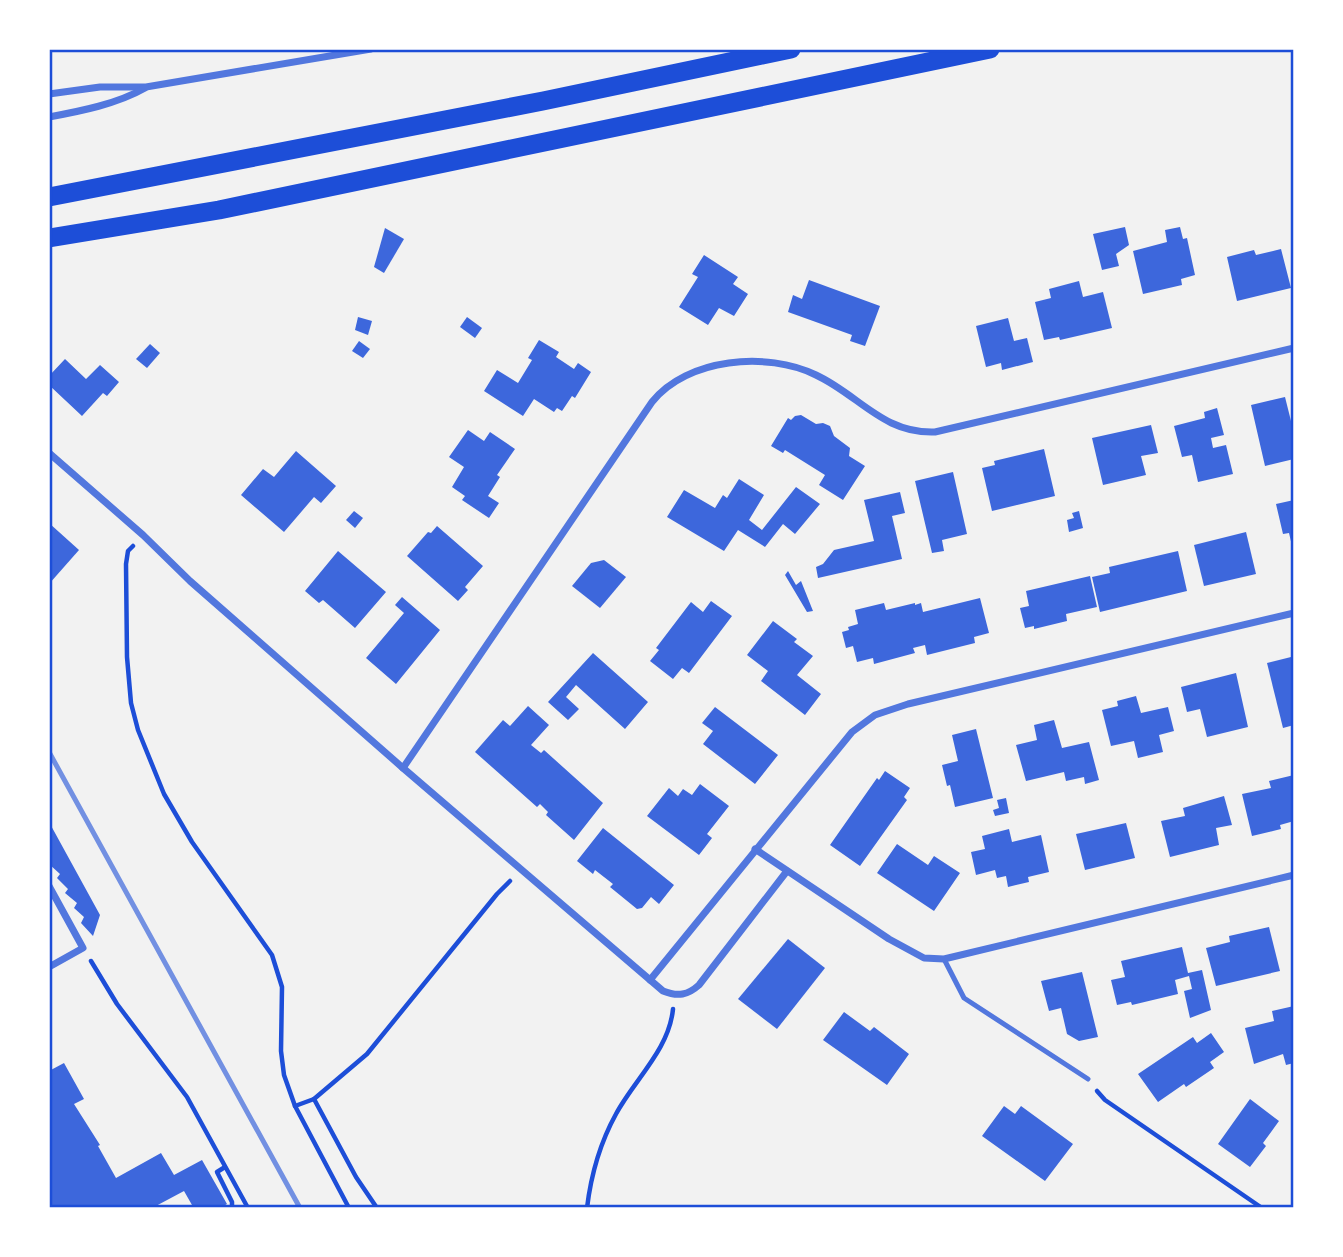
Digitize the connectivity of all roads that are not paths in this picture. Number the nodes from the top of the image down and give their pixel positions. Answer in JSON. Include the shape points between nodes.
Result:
{"nodes":[{"id":1,"x":371,"y":49,"type":"edge"},
{"id":2,"x":791,"y":49,"type":"edge"},
{"id":3,"x":990,"y":49,"type":"edge"},
{"id":4,"x":146,"y":87,"type":"junction"},
{"id":5,"x":49,"y":94,"type":"edge"},
{"id":6,"x":49,"y":117,"type":"edge"},
{"id":7,"x":131,"y":183,"type":"junction"},
{"id":8,"x":49,"y":187,"type":"edge"},
{"id":9,"x":49,"y":197,"type":"edge"},
{"id":10,"x":219,"y":210,"type":"junction"},
{"id":11,"x":49,"y":238,"type":"edge"},
{"id":12,"x":49,"y":247,"type":"edge"},
{"id":13,"x":1294,"y":348,"type":"edge"},
{"id":14,"x":49,"y":453,"type":"edge"},
{"id":15,"x":1294,"y":613,"type":"edge"},
{"id":16,"x":403,"y":768,"type":"junction"},
{"id":17,"x":755,"y":849,"type":"junction"},
{"id":18,"x":787,"y":871,"type":"junction"},
{"id":19,"x":1294,"y":875,"type":"edge"},
{"id":20,"x":49,"y":886,"type":"edge"},
{"id":21,"x":944,"y":959,"type":"junction"},
{"id":22,"x":49,"y":967,"type":"edge"},
{"id":23,"x":650,"y":980,"type":"junction"},
{"id":24,"x":1088,"y":1079,"type":"road end"}],
"edges":[{"from":1,"to":4,"type":"street"},
{"from":2,"to":7,"type":"highway"},
{"from":3,"to":10,"type":"highway"},
{"from":4,"to":5,"type":"street","via":[[100,86]]},
{"from":4,"to":6,"type":"street","via":[[107,103]]},
{"from":7,"to":8,"type":"highway"},
{"from":7,"to":9,"type":"highway"},
{"from":10,"to":11,"type":"highway"},
{"from":10,"to":12,"type":"highway"},
{"from":13,"to":16,"type":"street","via":[[935,432],[900,428],[798,368],[730,363],[674,380],[652,402]]},
{"from":14,"to":16,"type":"street"},
{"from":15,"to":17,"type":"street","via":[[875,715],[852,732]]},
{"from":16,"to":23,"type":"street"},
{"from":17,"to":18,"type":"street"},
{"from":17,"to":23,"type":"street"},
{"from":18,"to":21,"type":"street","via":[[889,939],[924,958]]},
{"from":18,"to":23,"type":"street","via":[[691,992],[674,995]]},
{"from":19,"to":21,"type":"street"},
{"from":20,"to":22,"type":"street","via":[[83,948]]},
{"from":21,"to":24,"type":"lane","via":[[964,998]]}]}
